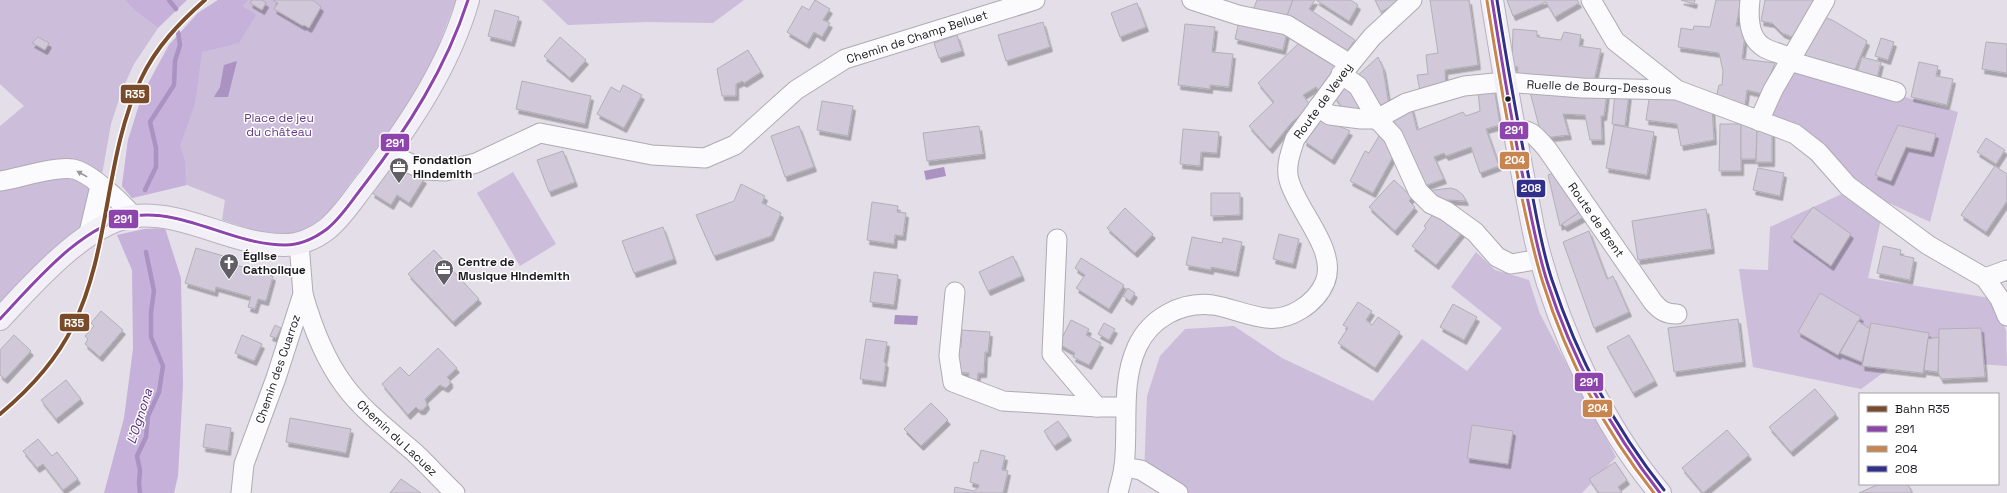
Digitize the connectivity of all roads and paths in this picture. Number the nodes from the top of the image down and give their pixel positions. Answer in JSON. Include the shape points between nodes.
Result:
{"nodes":[{"id":1,"x":468,"y":0,"type":"edge"},
{"id":2,"x":1035,"y":0,"type":"edge"},
{"id":3,"x":1192,"y":0,"type":"edge"},
{"id":4,"x":1412,"y":0,"type":"edge"},
{"id":5,"x":1492,"y":0,"type":"edge"},
{"id":6,"x":1591,"y":0,"type":"edge"},
{"id":7,"x":1750,"y":0,"type":"edge"},
{"id":8,"x":1825,"y":0,"type":"edge"},
{"id":9,"x":1792,"y":58,"type":"junction"},
{"id":10,"x":1345,"y":69,"type":"junction"},
{"id":11,"x":1505,"y":82,"type":"junction"},
{"id":12,"x":1677,"y":90,"type":"junction"},
{"id":13,"x":1896,"y":92,"type":"dead end"},
{"id":14,"x":1318,"y":107,"type":"junction"},
{"id":15,"x":1377,"y":119,"type":"junction"},
{"id":16,"x":1759,"y":121,"type":"junction"},
{"id":17,"x":1514,"y":130,"type":"junction"},
{"id":18,"x":388,"y":153,"type":"junction"},
{"id":19,"x":0,"y":181,"type":"edge"},
{"id":20,"x":100,"y":186,"type":"junction"},
{"id":21,"x":133,"y":216,"type":"junction"},
{"id":22,"x":88,"y":237,"type":"junction"},
{"id":23,"x":1057,"y":239,"type":"dead end"},
{"id":24,"x":299,"y":243,"type":"junction"},
{"id":25,"x":1541,"y":259,"type":"junction"},
{"id":26,"x":2007,"y":270,"type":"edge"},
{"id":27,"x":1985,"y":278,"type":"junction"},
{"id":28,"x":955,"y":292,"type":"dead end"},
{"id":29,"x":303,"y":294,"type":"junction"},
{"id":30,"x":1677,"y":314,"type":"dead end"},
{"id":31,"x":2007,"y":316,"type":"edge"},
{"id":32,"x":0,"y":319,"type":"edge"},
{"id":33,"x":1097,"y":407,"type":"junction"},
{"id":34,"x":1125,"y":407,"type":"junction"},
{"id":35,"x":1124,"y":467,"type":"junction"},
{"id":36,"x":241,"y":493,"type":"edge"},
{"id":37,"x":455,"y":493,"type":"edge"},
{"id":38,"x":1118,"y":493,"type":"edge"},
{"id":39,"x":1178,"y":493,"type":"edge"},
{"id":40,"x":1660,"y":493,"type":"edge"}],
"edges":[{"from":1,"to":18,"type":"main road","via":[[435,80]]},
{"from":2,"to":18,"type":"street","name":"Chemin de Champ Belluet","via":[[845,59],[796,90],[735,145],[705,158],[652,156],[540,133],[476,164],[445,172],[424,170]]},
{"from":3,"to":10,"type":"street","via":[[1238,15],[1287,25]]},
{"from":4,"to":10,"type":"street","name":"Route de Vevey","via":[[1372,38]]},
{"from":5,"to":11,"type":"main road"},
{"from":6,"to":12,"type":"street","via":[[1615,40]]},
{"from":7,"to":9,"type":"street","via":[[1748,12],[1752,36],[1764,48]]},
{"from":8,"to":9,"type":"street"},
{"from":9,"to":13,"type":"street","via":[[1796,63]]},
{"from":9,"to":16,"type":"street"},
{"from":10,"to":14,"type":"street","name":"Route de Vevey"},
{"from":10,"to":15,"type":"street"},
{"from":11,"to":12,"type":"street","name":"Ruelle de Bourg-Dessous","via":[[1582,88]]},
{"from":11,"to":15,"type":"street","name":"Ruelle de Bourg-Dessous","via":[[1464,86],[1406,103]]},
{"from":11,"to":17,"type":"main road"},
{"from":12,"to":16,"type":"street","name":"Ruelle de Bourg-Dessous"},
{"from":14,"to":15,"type":"street","via":[[1330,115]]},
{"from":14,"to":34,"type":"street","name":"Route de Vevey","via":[[1295,139],[1290,153],[1288,179],[1322,244],[1328,264],[1324,283],[1300,311],[1283,316],[1268,318],[1204,304],[1191,305],[1167,314],[1150,328],[1137,346],[1130,367]]},
{"from":15,"to":25,"type":"street","via":[[1393,136],[1418,191],[1432,204],[1475,232],[1497,257],[1511,264]]},
{"from":16,"to":27,"type":"street","name":"Ruelle de Bourg-Dessous","via":[[1795,134],[1818,152],[1848,186],[1928,245]]},
{"from":17,"to":25,"type":"main road"},
{"from":17,"to":30,"type":"street","name":"Route de Brent","via":[[1524,129],[1534,135],[1547,149],[1653,302],[1660,310]]},
{"from":18,"to":24,"type":"main road","via":[[336,220],[320,234]]},
{"from":20,"to":19,"type":"street","one_way":true,"via":[[80,171],[73,169]]},
{"from":20,"to":21,"type":"street","via":[[123,204]]},
{"from":20,"to":22,"type":"street"},
{"from":21,"to":22,"type":"main road","via":[[101,228]]},
{"from":21,"to":24,"type":"main road","via":[[175,219],[265,244],[287,246]]},
{"from":22,"to":32,"type":"main road","via":[[32,284]]},
{"from":23,"to":33,"type":"street","via":[[1052,354]]},
{"from":24,"to":29,"type":"street","name":"Chemin des Cuarroz"},
{"from":25,"to":40,"type":"main road","via":[[1556,306],[1583,369],[1621,438]]},
{"from":26,"to":27,"type":"street"},
{"from":27,"to":31,"type":"street","via":[[2000,299]]},
{"from":28,"to":33,"type":"street","via":[[949,356],[952,382],[1003,401]]},
{"from":29,"to":36,"type":"street","name":"Chemin des Cuarroz","via":[[276,378],[244,464]]},
{"from":29,"to":37,"type":"street","name":"Chemin du Lacuez","via":[[320,342],[344,386],[365,410]]},
{"from":33,"to":34,"type":"street"},
{"from":34,"to":35,"type":"street","name":"Route de Vevey"},
{"from":35,"to":38,"type":"street","name":"Route de Vevey"},
{"from":35,"to":39,"type":"street","via":[[1142,470]]}]}
